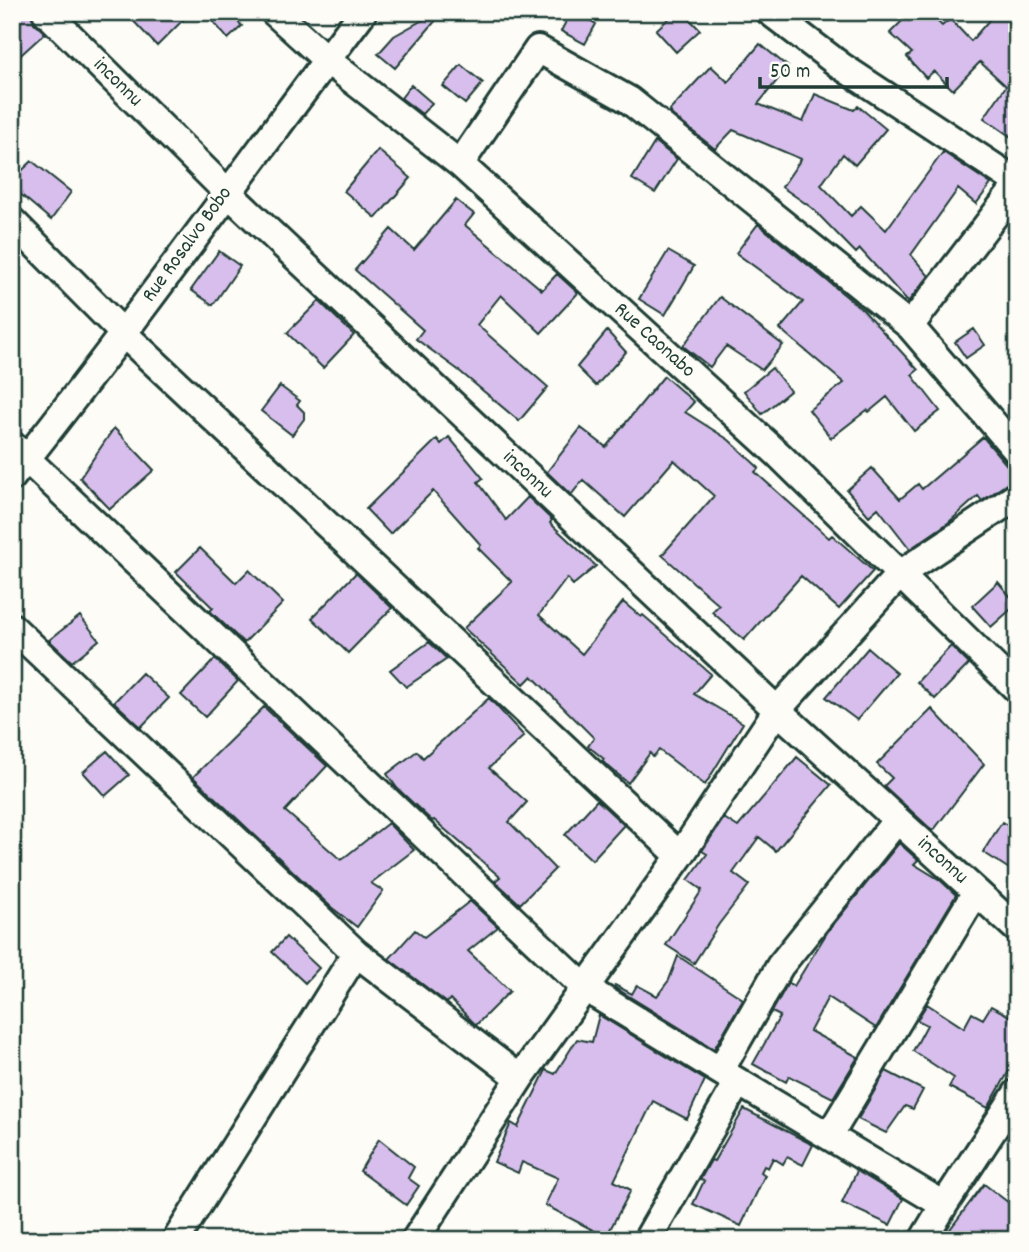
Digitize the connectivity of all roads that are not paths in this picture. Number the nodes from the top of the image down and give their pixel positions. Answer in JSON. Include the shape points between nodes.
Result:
{"nodes":[{"id":1,"x":46,"y":12,"type":"edge"},
{"id":2,"x":274,"y":12,"type":"edge"},
{"id":3,"x":363,"y":12,"type":"edge"},
{"id":4,"x":770,"y":12,"type":"edge"},
{"id":5,"x":327,"y":60,"type":"junction"},
{"id":6,"x":460,"y":164,"type":"junction"},
{"id":7,"x":1017,"y":184,"type":"edge"},
{"id":8,"x":227,"y":192,"type":"junction"},
{"id":9,"x":12,"y":221,"type":"edge"},
{"id":10,"x":911,"y":326,"type":"junction"},
{"id":11,"x":124,"y":334,"type":"junction"},
{"id":12,"x":1017,"y":451,"type":"edge"},
{"id":13,"x":17,"y":460,"type":"edge"},
{"id":14,"x":1017,"y":496,"type":"edge"},
{"id":15,"x":900,"y":574,"type":"junction"},
{"id":16,"x":12,"y":627,"type":"edge"},
{"id":17,"x":1017,"y":689,"type":"edge"},
{"id":18,"x":777,"y":710,"type":"junction"},
{"id":19,"x":897,"y":820,"type":"junction"},
{"id":20,"x":680,"y":856,"type":"junction"},
{"id":21,"x":976,"y":892,"type":"junction"},
{"id":22,"x":1017,"y":929,"type":"edge"},
{"id":23,"x":356,"y":953,"type":"junction"},
{"id":24,"x":585,"y":988,"type":"junction"},
{"id":25,"x":729,"y":1077,"type":"junction"},
{"id":26,"x":520,"y":1078,"type":"junction"},
{"id":27,"x":1017,"y":1093,"type":"edge"},
{"id":28,"x":829,"y":1136,"type":"junction"},
{"id":29,"x":943,"y":1205,"type":"junction"},
{"id":30,"x":176,"y":1240,"type":"edge"},
{"id":31,"x":415,"y":1240,"type":"edge"},
{"id":32,"x":647,"y":1240,"type":"edge"},
{"id":33,"x":923,"y":1240,"type":"edge"}],
"edges":[{"from":1,"to":8,"type":"street","name":"inconnu"},
{"from":2,"to":5,"type":"street","name":"Rue Caonabo"},
{"from":3,"to":5,"type":"street","name":"Rue Rosalvo Bobo"},
{"from":4,"to":7,"type":"street","via":[[841,66]]},
{"from":5,"to":6,"type":"street","name":"Rue Caonabo"},
{"from":5,"to":8,"type":"street","name":"Rue Rosalvo Bobo"},
{"from":6,"to":10,"type":"street","via":[[538,49],[629,100]]},
{"from":6,"to":15,"type":"street","name":"Rue Caonabo","via":[[779,455]]},
{"from":7,"to":10,"type":"street"},
{"from":8,"to":11,"type":"street","name":"Rue Rosalvo Bobo"},
{"from":8,"to":18,"type":"street","name":"inconnu"},
{"from":9,"to":11,"type":"street"},
{"from":10,"to":12,"type":"street"},
{"from":11,"to":13,"type":"street","name":"Rue Rosalvo Bobo"},
{"from":11,"to":20,"type":"street"},
{"from":13,"to":24,"type":"street"},
{"from":14,"to":15,"type":"street"},
{"from":15,"to":17,"type":"street","name":"Rue Caonabo"},
{"from":15,"to":18,"type":"street"},
{"from":16,"to":23,"type":"street"},
{"from":18,"to":19,"type":"street","name":"inconnu"},
{"from":18,"to":20,"type":"street"},
{"from":19,"to":21,"type":"street","name":"inconnu"},
{"from":19,"to":25,"type":"street","via":[[780,966]]},
{"from":20,"to":24,"type":"street"},
{"from":21,"to":22,"type":"street","name":"inconnu"},
{"from":21,"to":28,"type":"street"},
{"from":23,"to":26,"type":"street"},
{"from":23,"to":30,"type":"street"},
{"from":24,"to":25,"type":"street"},
{"from":24,"to":26,"type":"street"},
{"from":25,"to":28,"type":"street"},
{"from":25,"to":32,"type":"street"},
{"from":26,"to":31,"type":"street"},
{"from":27,"to":29,"type":"street"},
{"from":28,"to":29,"type":"street"},
{"from":29,"to":33,"type":"street"}]}
